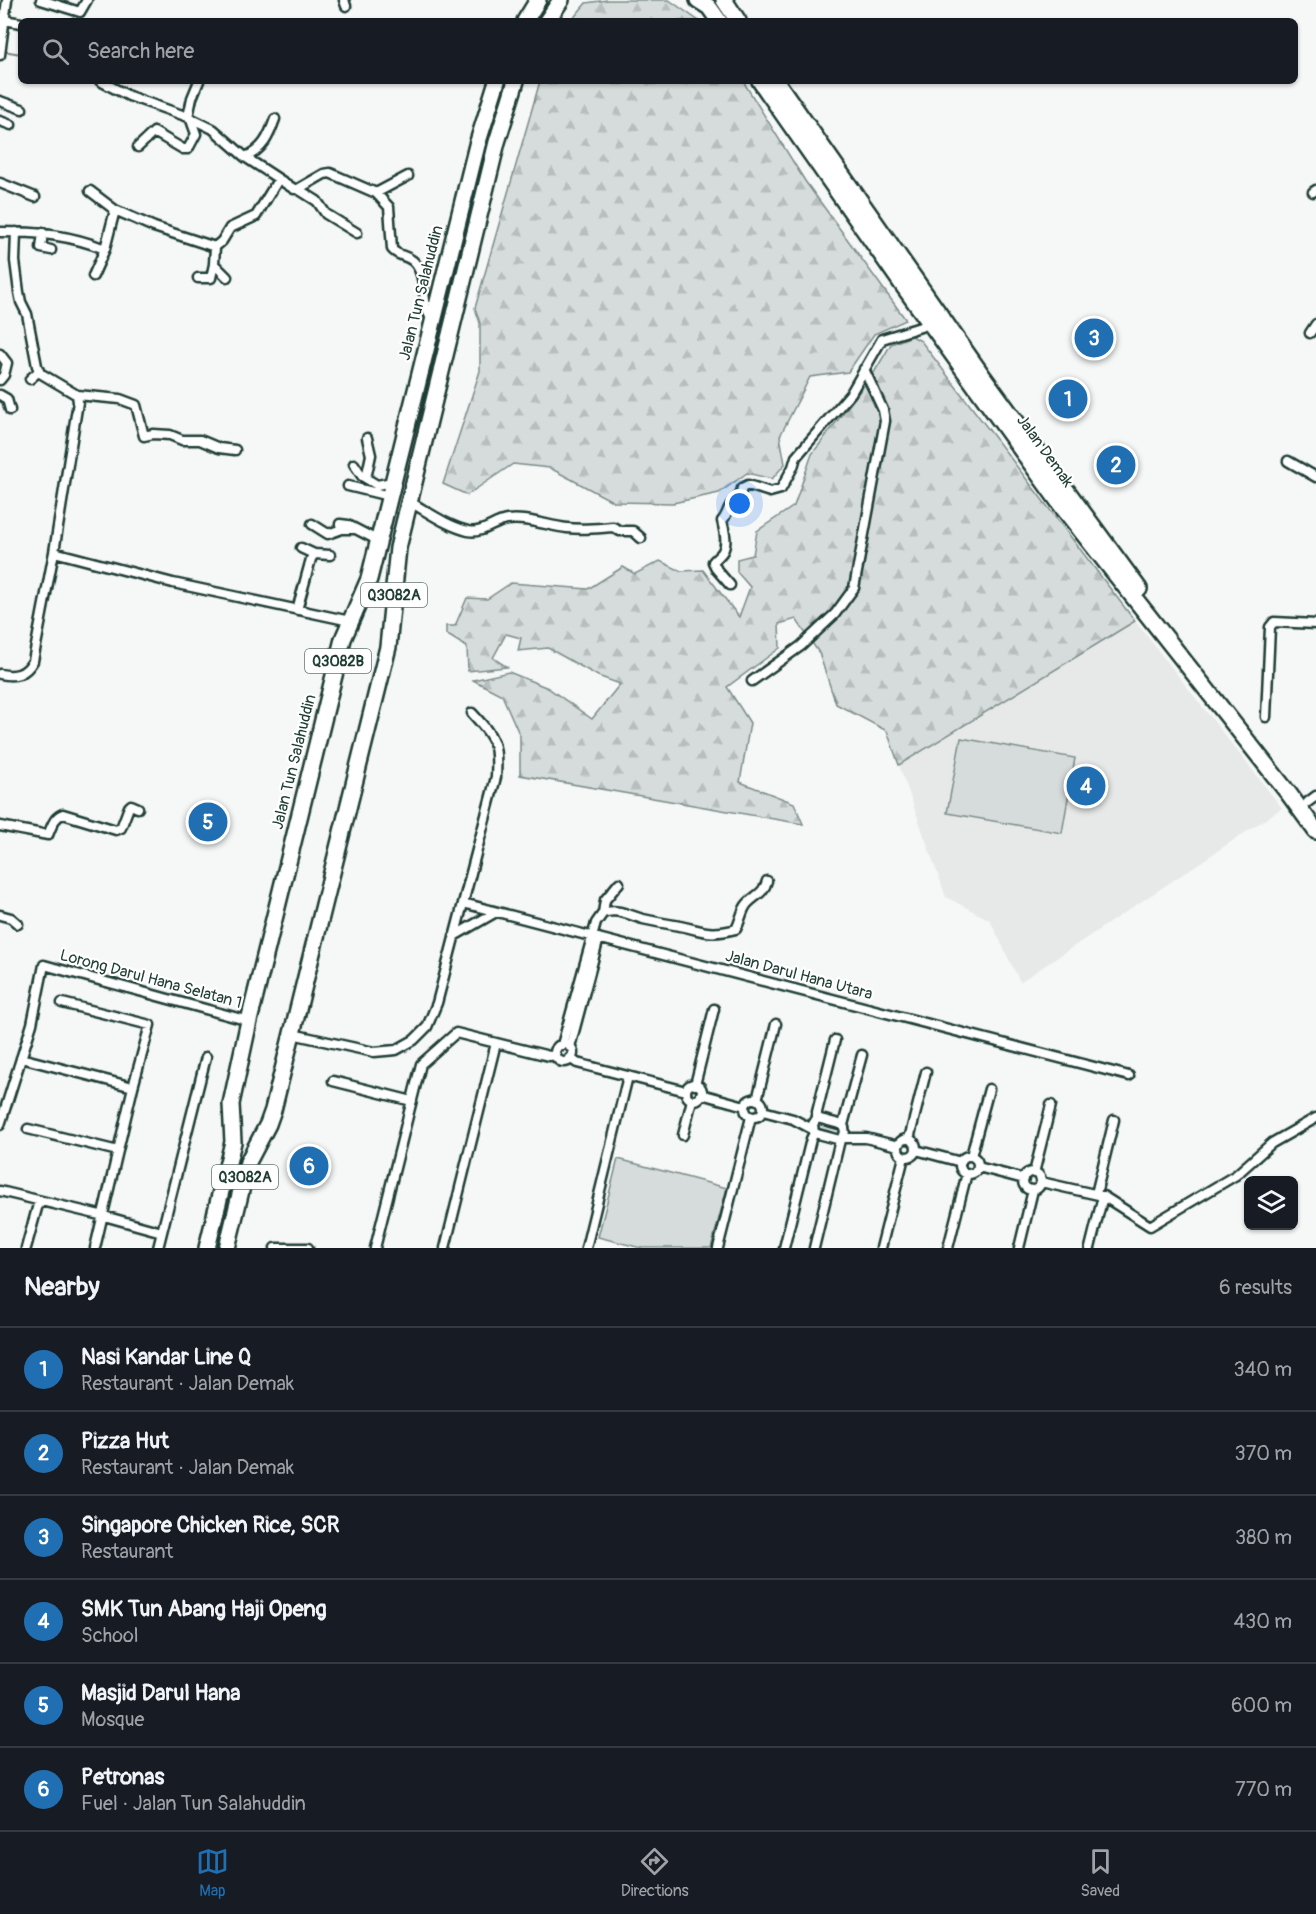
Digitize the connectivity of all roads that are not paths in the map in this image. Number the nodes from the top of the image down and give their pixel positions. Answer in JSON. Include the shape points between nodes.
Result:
{"nodes":[{"id":1,"x":7,"y":0,"type":"edge"},
{"id":2,"x":41,"y":0,"type":"edge"},
{"id":3,"x":87,"y":0,"type":"edge"},
{"id":4,"x":538,"y":0,"type":"edge"},
{"id":5,"x":561,"y":0,"type":"edge"},
{"id":6,"x":698,"y":0,"type":"edge"},
{"id":7,"x":724,"y":0,"type":"edge"},
{"id":8,"x":527,"y":18,"type":"edge"},
{"id":9,"x":549,"y":18,"type":"edge"},
{"id":10,"x":717,"y":18,"type":"edge"},
{"id":11,"x":736,"y":18,"type":"edge"},
{"id":12,"x":4,"y":20,"type":"junction"},
{"id":13,"x":18,"y":22,"type":"edge"},
{"id":14,"x":0,"y":55,"type":"edge"},
{"id":15,"x":106,"y":84,"type":"edge"},
{"id":16,"x":198,"y":84,"type":"edge"},
{"id":17,"x":496,"y":84,"type":"edge"},
{"id":18,"x":515,"y":84,"type":"edge"},
{"id":19,"x":762,"y":84,"type":"edge"},
{"id":20,"x":778,"y":84,"type":"edge"},
{"id":21,"x":0,"y":101,"type":"edge"},
{"id":22,"x":22,"y":109,"type":"dead end"},
{"id":23,"x":190,"y":118,"type":"junction"},
{"id":24,"x":275,"y":119,"type":"dead end"},
{"id":25,"x":0,"y":121,"type":"edge"},
{"id":26,"x":11,"y":125,"type":"dead end"},
{"id":27,"x":138,"y":147,"type":"dead end"},
{"id":28,"x":245,"y":157,"type":"junction"},
{"id":29,"x":408,"y":176,"type":"dead end"},
{"id":30,"x":278,"y":180,"type":"junction"},
{"id":31,"x":0,"y":183,"type":"edge"},
{"id":32,"x":298,"y":189,"type":"junction"},
{"id":33,"x":90,"y":191,"type":"dead end"},
{"id":34,"x":376,"y":193,"type":"junction"},
{"id":35,"x":36,"y":197,"type":"dead end"},
{"id":36,"x":115,"y":210,"type":"junction"},
{"id":37,"x":0,"y":232,"type":"edge"},
{"id":38,"x":16,"y":232,"type":"junction"},
{"id":39,"x":43,"y":233,"type":"junction"},
{"id":40,"x":357,"y":233,"type":"dead end"},
{"id":41,"x":214,"y":247,"type":"junction"},
{"id":42,"x":105,"y":249,"type":"junction"},
{"id":43,"x":51,"y":250,"type":"dead end"},
{"id":44,"x":214,"y":264,"type":"junction"},
{"id":45,"x":93,"y":276,"type":"dead end"},
{"id":46,"x":227,"y":277,"type":"dead end"},
{"id":47,"x":198,"y":278,"type":"dead end"},
{"id":48,"x":433,"y":322,"type":"junction"},
{"id":49,"x":930,"y":324,"type":"junction"},
{"id":50,"x":1316,"y":324,"type":"edge"},
{"id":51,"x":1310,"y":333,"type":"dead end"},
{"id":52,"x":0,"y":354,"type":"edge"},
{"id":53,"x":864,"y":369,"type":"junction"},
{"id":54,"x":39,"y":371,"type":"junction"},
{"id":55,"x":30,"y":379,"type":"dead end"},
{"id":56,"x":0,"y":380,"type":"edge"},
{"id":57,"x":0,"y":395,"type":"edge"},
{"id":58,"x":77,"y":395,"type":"junction"},
{"id":59,"x":10,"y":410,"type":"dead end"},
{"id":60,"x":367,"y":438,"type":"dead end"},
{"id":61,"x":235,"y":450,"type":"dead end"},
{"id":62,"x":1288,"y":461,"type":"dead end"},
{"id":63,"x":354,"y":464,"type":"dead end"},
{"id":64,"x":1316,"y":477,"type":"edge"},
{"id":65,"x":366,"y":478,"type":"junction"},
{"id":66,"x":348,"y":486,"type":"dead end"},
{"id":67,"x":390,"y":489,"type":"junction"},
{"id":68,"x":410,"y":502,"type":"junction"},
{"id":69,"x":312,"y":524,"type":"dead end"},
{"id":70,"x":340,"y":524,"type":"dead end"},
{"id":71,"x":354,"y":529,"type":"junction"},
{"id":72,"x":641,"y":538,"type":"dead end"},
{"id":73,"x":379,"y":541,"type":"junction"},
{"id":74,"x":301,"y":548,"type":"dead end"},
{"id":75,"x":54,"y":552,"type":"junction"},
{"id":76,"x":314,"y":554,"type":"junction"},
{"id":77,"x":330,"y":555,"type":"dead end"},
{"id":78,"x":730,"y":585,"type":"dead end"},
{"id":79,"x":297,"y":610,"type":"junction"},
{"id":80,"x":350,"y":621,"type":"junction"},
{"id":81,"x":1316,"y":624,"type":"edge"},
{"id":82,"x":0,"y":674,"type":"edge"},
{"id":83,"x":752,"y":681,"type":"dead end"},
{"id":84,"x":472,"y":713,"type":"dead end"},
{"id":85,"x":1266,"y":717,"type":"dead end"},
{"id":86,"x":1313,"y":804,"type":"edge"},
{"id":87,"x":138,"y":808,"type":"dead end"},
{"id":88,"x":0,"y":826,"type":"edge"},
{"id":89,"x":1316,"y":831,"type":"edge"},
{"id":90,"x":767,"y":881,"type":"dead end"},
{"id":91,"x":619,"y":883,"type":"dead end"},
{"id":92,"x":463,"y":903,"type":"junction"},
{"id":93,"x":496,"y":912,"type":"junction"},
{"id":94,"x":603,"y":913,"type":"junction"},
{"id":95,"x":0,"y":915,"type":"edge"},
{"id":96,"x":18,"y":924,"type":"dead end"},
{"id":97,"x":454,"y":936,"type":"junction"},
{"id":98,"x":595,"y":937,"type":"junction"},
{"id":99,"x":62,"y":1004,"type":"dead end"},
{"id":100,"x":714,"y":1009,"type":"dead end"},
{"id":101,"x":249,"y":1022,"type":"junction"},
{"id":102,"x":776,"y":1024,"type":"dead end"},
{"id":103,"x":292,"y":1034,"type":"junction"},
{"id":104,"x":835,"y":1040,"type":"dead end"},
{"id":105,"x":496,"y":1043,"type":"junction"},
{"id":106,"x":566,"y":1046,"type":"junction"},
{"id":107,"x":556,"y":1055,"type":"junction"},
{"id":108,"x":862,"y":1055,"type":"dead end"},
{"id":109,"x":206,"y":1057,"type":"dead end"},
{"id":110,"x":21,"y":1058,"type":"junction"},
{"id":111,"x":570,"y":1058,"type":"junction"},
{"id":112,"x":926,"y":1072,"type":"dead end"},
{"id":113,"x":628,"y":1076,"type":"junction"},
{"id":114,"x":1129,"y":1076,"type":"dead end"},
{"id":115,"x":333,"y":1082,"type":"dead end"},
{"id":116,"x":695,"y":1085,"type":"junction"},
{"id":117,"x":133,"y":1087,"type":"junction"},
{"id":118,"x":988,"y":1089,"type":"dead end"},
{"id":119,"x":686,"y":1091,"type":"junction"},
{"id":120,"x":701,"y":1094,"type":"junction"},
{"id":121,"x":692,"y":1100,"type":"junction"},
{"id":122,"x":757,"y":1100,"type":"junction"},
{"id":123,"x":412,"y":1101,"type":"junction"},
{"id":124,"x":745,"y":1106,"type":"junction"},
{"id":125,"x":1051,"y":1106,"type":"dead end"},
{"id":126,"x":763,"y":1111,"type":"junction"},
{"id":127,"x":751,"y":1117,"type":"junction"},
{"id":128,"x":1316,"y":1118,"type":"edge"},
{"id":129,"x":1114,"y":1120,"type":"dead end"},
{"id":130,"x":0,"y":1125,"type":"edge"},
{"id":131,"x":814,"y":1125,"type":"junction"},
{"id":132,"x":844,"y":1127,"type":"junction"},
{"id":133,"x":28,"y":1129,"type":"dead end"},
{"id":134,"x":683,"y":1135,"type":"dead end"},
{"id":135,"x":866,"y":1138,"type":"junction"},
{"id":136,"x":841,"y":1139,"type":"junction"},
{"id":137,"x":909,"y":1140,"type":"junction"},
{"id":138,"x":898,"y":1146,"type":"junction"},
{"id":139,"x":916,"y":1150,"type":"junction"},
{"id":140,"x":118,"y":1151,"type":"junction"},
{"id":141,"x":971,"y":1156,"type":"junction"},
{"id":142,"x":904,"y":1157,"type":"junction"},
{"id":143,"x":961,"y":1162,"type":"junction"},
{"id":144,"x":978,"y":1167,"type":"junction"},
{"id":145,"x":967,"y":1173,"type":"junction"},
{"id":146,"x":1034,"y":1173,"type":"junction"},
{"id":147,"x":1024,"y":1179,"type":"junction"},
{"id":148,"x":1041,"y":1182,"type":"junction"},
{"id":149,"x":1033,"y":1190,"type":"junction"},
{"id":150,"x":0,"y":1191,"type":"edge"},
{"id":151,"x":1100,"y":1195,"type":"junction"},
{"id":152,"x":39,"y":1201,"type":"junction"},
{"id":153,"x":104,"y":1216,"type":"junction"},
{"id":154,"x":162,"y":1232,"type":"junction"},
{"id":155,"x":26,"y":1248,"type":"edge"},
{"id":156,"x":95,"y":1248,"type":"edge"},
{"id":157,"x":158,"y":1248,"type":"edge"},
{"id":158,"x":207,"y":1248,"type":"edge"},
{"id":159,"x":227,"y":1248,"type":"edge"},
{"id":160,"x":275,"y":1248,"type":"edge"},
{"id":161,"x":306,"y":1248,"type":"edge"},
{"id":162,"x":375,"y":1248,"type":"edge"},
{"id":163,"x":445,"y":1248,"type":"edge"},
{"id":164,"x":586,"y":1248,"type":"edge"},
{"id":165,"x":718,"y":1248,"type":"edge"},
{"id":166,"x":784,"y":1248,"type":"edge"},
{"id":167,"x":814,"y":1248,"type":"edge"},
{"id":168,"x":881,"y":1248,"type":"edge"},
{"id":169,"x":948,"y":1248,"type":"edge"},
{"id":170,"x":1019,"y":1248,"type":"edge"},
{"id":171,"x":1090,"y":1248,"type":"edge"}],
"edges":[{"from":1,"to":12,"type":"street"},
{"from":2,"to":3,"type":"street","via":[[80,12]]},
{"from":4,"to":8,"type":"highway"},
{"from":5,"to":9,"type":"highway"},
{"from":6,"to":10,"type":"highway"},
{"from":7,"to":11,"type":"highway"},
{"from":12,"to":13,"type":"street"},
{"from":12,"to":14,"type":"street"},
{"from":15,"to":23,"type":"street"},
{"from":16,"to":23,"type":"street"},
{"from":17,"to":48,"type":"highway","name":"Jalan Tun Salahuddin","number":"Q3082B"},
{"from":18,"to":68,"type":"highway","number":"Q3082A","via":[[497,142]]},
{"from":19,"to":49,"type":"highway","name":"Jalan Demak"},
{"from":20,"to":86,"type":"highway","name":"Jalan Demak","via":[[984,378],[1154,608]]},
{"from":21,"to":22,"type":"street"},
{"from":23,"to":27,"type":"street","via":[[196,135],[188,149],[154,132]]},
{"from":23,"to":28,"type":"street","via":[[213,129]]},
{"from":24,"to":28,"type":"street","via":[[259,150]]},
{"from":25,"to":26,"type":"street"},
{"from":28,"to":30,"type":"street"},
{"from":29,"to":34,"type":"street"},
{"from":30,"to":32,"type":"street"},
{"from":30,"to":41,"type":"street","via":[[256,216],[230,228]]},
{"from":31,"to":35,"type":"street"},
{"from":32,"to":34,"type":"street","via":[[330,173]]},
{"from":32,"to":40,"type":"street","via":[[317,201],[326,214]]},
{"from":33,"to":36,"type":"street"},
{"from":34,"to":48,"type":"street","via":[[389,207],[392,249],[417,267]]},
{"from":36,"to":41,"type":"street"},
{"from":36,"to":42,"type":"street"},
{"from":37,"to":38,"type":"street"},
{"from":38,"to":39,"type":"street"},
{"from":38,"to":54,"type":"street","via":[[18,292],[27,314]]},
{"from":39,"to":42,"type":"street"},
{"from":39,"to":43,"type":"street","via":[[41,248]]},
{"from":41,"to":44,"type":"street"},
{"from":42,"to":45,"type":"street"},
{"from":44,"to":46,"type":"street"},
{"from":44,"to":47,"type":"street","via":[[211,278]]},
{"from":48,"to":67,"type":"highway","name":"Jalan Tun Salahuddin","number":"Q3082B"},
{"from":49,"to":53,"type":"street","via":[[882,339]]},
{"from":49,"to":89,"type":"highway","name":"Jalan Demak","via":[[1064,509]]},
{"from":50,"to":51,"type":"street"},
{"from":52,"to":56,"type":"street","via":[[7,363]]},
{"from":53,"to":78,"type":"street","via":[[851,393],[796,457],[781,489],[770,492],[745,486],[730,506],[722,521],[723,552],[713,562]]},
{"from":53,"to":83,"type":"street","via":[[884,410],[885,421],[854,588],[835,614],[801,646]]},
{"from":54,"to":55,"type":"street"},
{"from":54,"to":58,"type":"street"},
{"from":57,"to":59,"type":"street","via":[[7,399]]},
{"from":58,"to":61,"type":"street","via":[[120,399],[136,405],[144,436],[170,435]]},
{"from":58,"to":75,"type":"street"},
{"from":60,"to":65,"type":"street","via":[[371,456]]},
{"from":62,"to":64,"type":"street"},
{"from":63,"to":65,"type":"street"},
{"from":65,"to":67,"type":"street"},
{"from":66,"to":67,"type":"street"},
{"from":67,"to":73,"type":"highway","name":"Jalan Tun Salahuddin","number":"Q3082B"},
{"from":68,"to":72,"type":"street","via":[[474,532],[506,520],[519,520],[570,529],[613,527],[633,531]]},
{"from":68,"to":103,"type":"highway","number":"Q3082A","via":[[398,548],[388,647]]},
{"from":69,"to":71,"type":"street","via":[[328,534]]},
{"from":70,"to":71,"type":"street"},
{"from":71,"to":73,"type":"street"},
{"from":73,"to":80,"type":"highway","name":"Jalan Tun Salahuddin","number":"Q3082B","via":[[369,579]]},
{"from":74,"to":76,"type":"street"},
{"from":75,"to":79,"type":"street"},
{"from":75,"to":82,"type":"street","via":[[33,661],[20,675]]},
{"from":76,"to":77,"type":"street"},
{"from":76,"to":79,"type":"street"},
{"from":79,"to":80,"type":"street"},
{"from":80,"to":101,"type":"highway","name":"Jalan Tun Salahuddin","number":"Q3082B"},
{"from":81,"to":85,"type":"street","via":[[1274,622],[1270,627]]},
{"from":84,"to":92,"type":"street","via":[[491,734],[497,765]]},
{"from":87,"to":88,"type":"street","via":[[129,807],[121,828],[116,830],[63,814],[55,820],[48,835]]},
{"from":90,"to":94,"type":"street","via":[[765,889],[743,910],[736,929],[728,931],[699,932],[619,911]]},
{"from":91,"to":94,"type":"street","via":[[605,900]]},
{"from":92,"to":93,"type":"street","name":"Jalan Darul Hana Utara"},
{"from":92,"to":97,"type":"street"},
{"from":93,"to":97,"type":"street"},
{"from":93,"to":98,"type":"street","name":"Jalan Darul Hana Utara"},
{"from":94,"to":98,"type":"street","via":[[596,923]]},
{"from":95,"to":96,"type":"street"},
{"from":97,"to":103,"type":"street","via":[[437,1004],[427,1027],[414,1040],[396,1050],[374,1052]]},
{"from":98,"to":106,"type":"street"},
{"from":98,"to":114,"type":"street","name":"Jalan Darul Hana Utara"},
{"from":99,"to":117,"type":"street","via":[[150,1025]]},
{"from":100,"to":116,"type":"street"},
{"from":101,"to":110,"type":"street","name":"Lorong Darul Hana Selatan 1","via":[[44,965]]},
{"from":101,"to":158,"type":"highway","name":"Jalan Tun Salahuddin","number":"Q3082B","via":[[231,1104],[233,1142]]},
{"from":102,"to":122,"type":"street"},
{"from":103,"to":159,"type":"highway","number":"Q3082A","via":[[273,1110],[248,1162]]},
{"from":104,"to":131,"type":"street"},
{"from":105,"to":107,"type":"street"},
{"from":105,"to":123,"type":"street","via":[[456,1033],[451,1036],[421,1064]]},
{"from":105,"to":163,"type":"street"},
{"from":106,"to":107,"type":"street","via":[[557,1048]]},
{"from":106,"to":111,"type":"street","via":[[572,1052]]},
{"from":107,"to":111,"type":"street","via":[[562,1061]]},
{"from":108,"to":132,"type":"street"},
{"from":109,"to":154,"type":"street"},
{"from":110,"to":117,"type":"street"},
{"from":110,"to":130,"type":"street"},
{"from":111,"to":113,"type":"street"},
{"from":112,"to":137,"type":"street"},
{"from":113,"to":119,"type":"street"},
{"from":113,"to":164,"type":"street"},
{"from":115,"to":123,"type":"street"},
{"from":116,"to":119,"type":"street"},
{"from":116,"to":120,"type":"street"},
{"from":117,"to":140,"type":"street"},
{"from":118,"to":141,"type":"street"},
{"from":119,"to":121,"type":"street"},
{"from":120,"to":121,"type":"street"},
{"from":120,"to":124,"type":"street"},
{"from":121,"to":134,"type":"street"},
{"from":122,"to":124,"type":"street","via":[[750,1100]]},
{"from":122,"to":126,"type":"street"},
{"from":123,"to":162,"type":"street"},
{"from":124,"to":127,"type":"street"},
{"from":125,"to":146,"type":"street"},
{"from":126,"to":127,"type":"street"},
{"from":126,"to":131,"type":"street"},
{"from":127,"to":165,"type":"street"},
{"from":128,"to":151,"type":"street","via":[[1272,1143],[1236,1175],[1150,1226]]},
{"from":129,"to":151,"type":"street"},
{"from":131,"to":132,"type":"street"},
{"from":131,"to":136,"type":"street"},
{"from":131,"to":166,"type":"street"},
{"from":132,"to":135,"type":"street"},
{"from":132,"to":136,"type":"street"},
{"from":133,"to":140,"type":"street"},
{"from":135,"to":136,"type":"street"},
{"from":135,"to":138,"type":"street"},
{"from":136,"to":167,"type":"street"},
{"from":137,"to":138,"type":"street"},
{"from":137,"to":139,"type":"street"},
{"from":138,"to":142,"type":"street"},
{"from":139,"to":142,"type":"street","via":[[910,1157]]},
{"from":139,"to":143,"type":"street"},
{"from":140,"to":153,"type":"street"},
{"from":141,"to":143,"type":"street"},
{"from":141,"to":144,"type":"street"},
{"from":142,"to":168,"type":"street"},
{"from":143,"to":145,"type":"street"},
{"from":144,"to":145,"type":"street"},
{"from":144,"to":147,"type":"street"},
{"from":145,"to":169,"type":"street"},
{"from":146,"to":147,"type":"street"},
{"from":146,"to":148,"type":"street"},
{"from":147,"to":149,"type":"street","via":[[1025,1186]]},
{"from":148,"to":149,"type":"street"},
{"from":148,"to":151,"type":"street"},
{"from":149,"to":170,"type":"street"},
{"from":150,"to":152,"type":"street"},
{"from":151,"to":171,"type":"street"},
{"from":152,"to":153,"type":"street"},
{"from":152,"to":155,"type":"street"},
{"from":153,"to":154,"type":"street"},
{"from":153,"to":156,"type":"street"},
{"from":154,"to":157,"type":"street"},
{"from":160,"to":161,"type":"street"}]}
